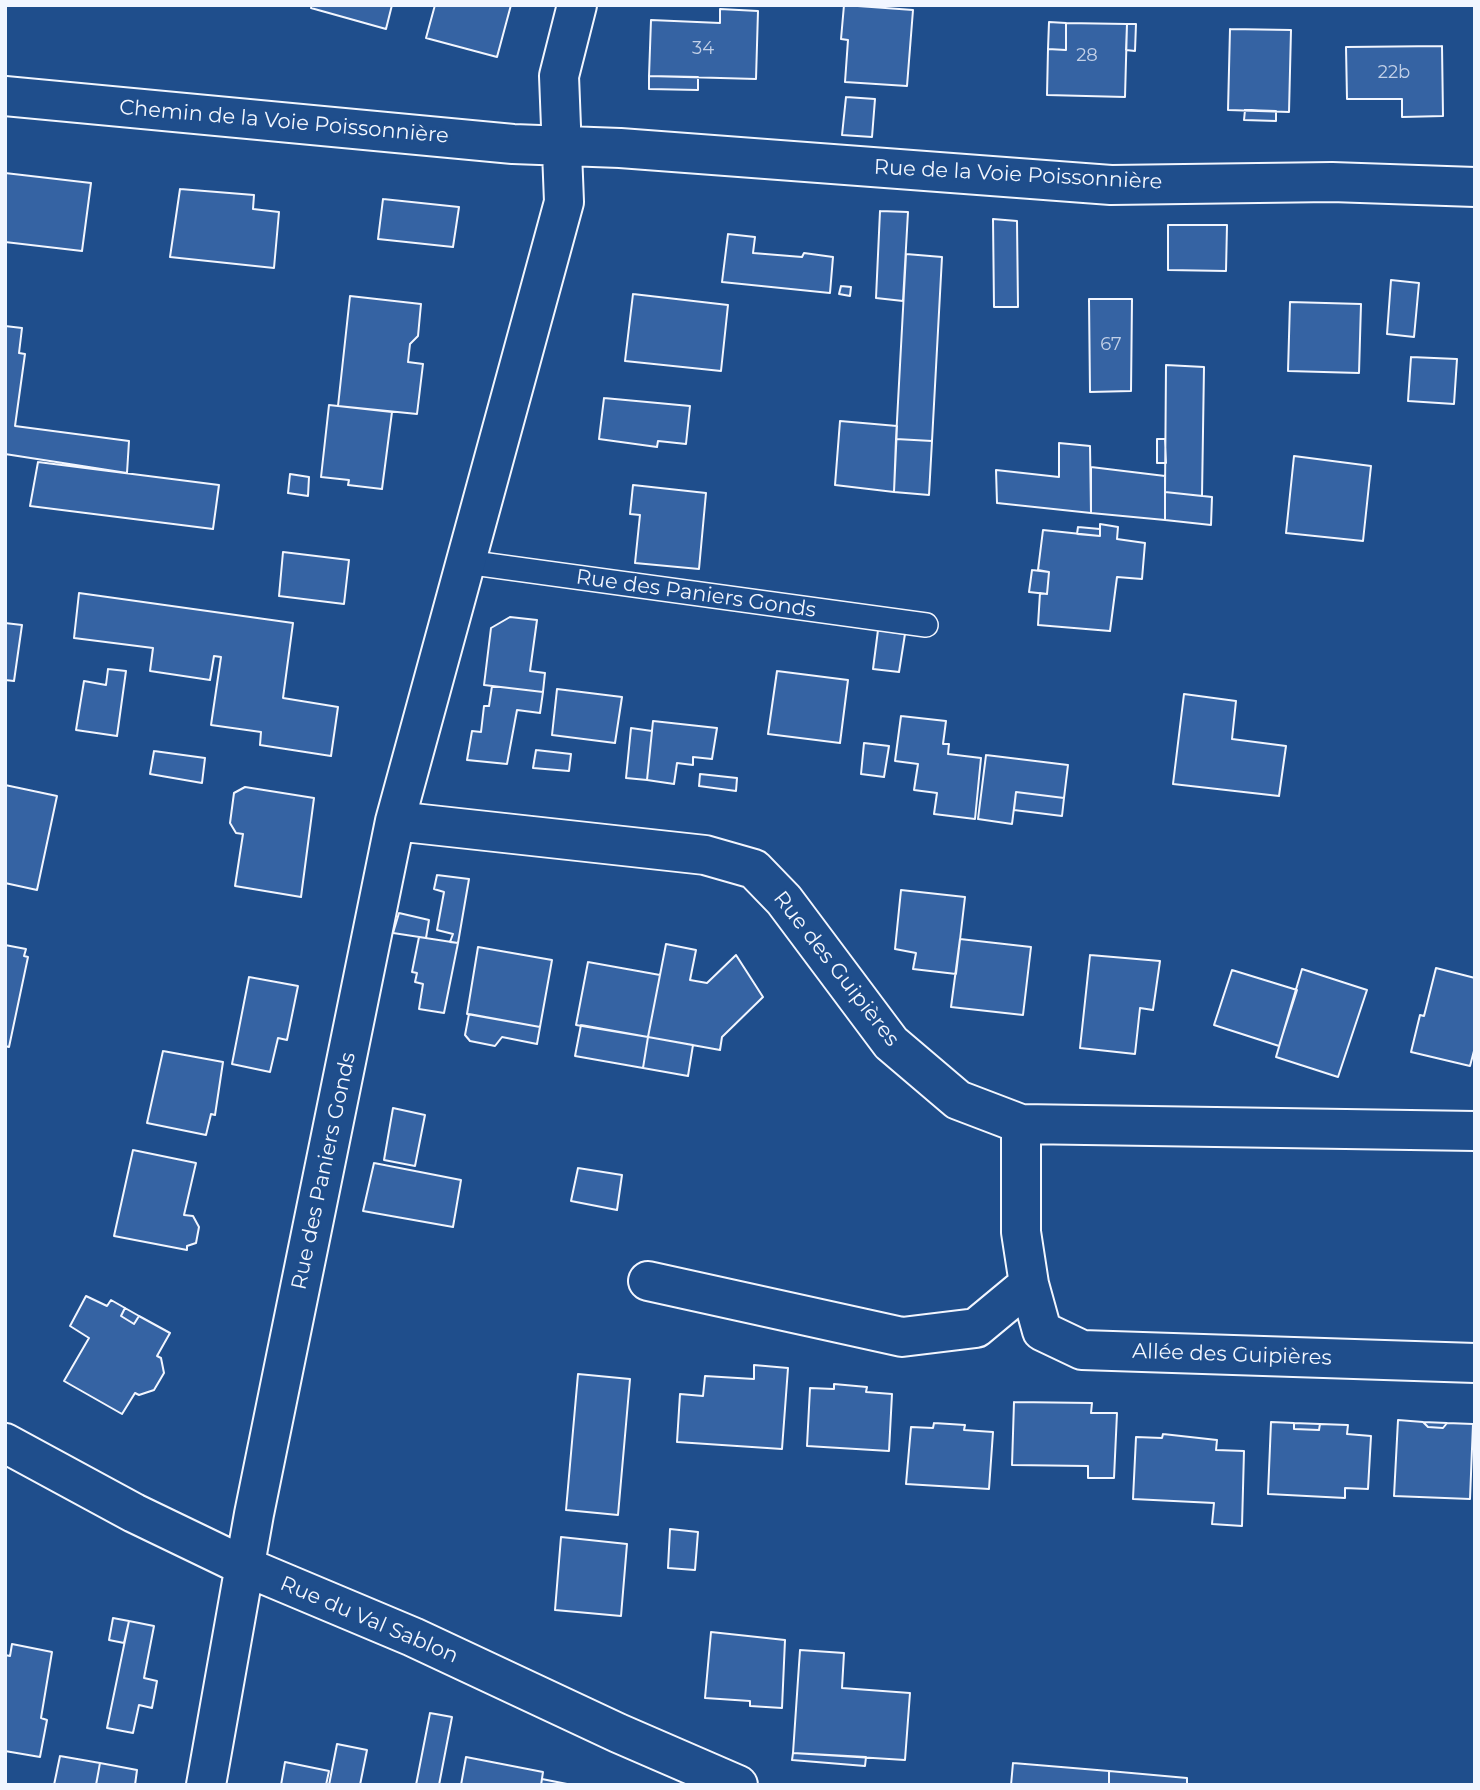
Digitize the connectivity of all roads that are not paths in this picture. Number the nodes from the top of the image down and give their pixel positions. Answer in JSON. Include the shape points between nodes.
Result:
{"nodes":[{"id":1,"x":577,"y":5,"type":"edge"},
{"id":2,"x":5,"y":96,"type":"edge"},
{"id":3,"x":562,"y":147,"type":"junction"},
{"id":4,"x":1475,"y":187,"type":"edge"},
{"id":5,"x":466,"y":562,"type":"junction"},
{"id":6,"x":926,"y":625,"type":"dead end"},
{"id":7,"x":395,"y":821,"type":"junction"},
{"id":8,"x":1021,"y":1124,"type":"junction"},
{"id":9,"x":1475,"y":1131,"type":"edge"},
{"id":10,"x":648,"y":1281,"type":"dead end"},
{"id":11,"x":1029,"y":1284,"type":"junction"},
{"id":12,"x":1475,"y":1363,"type":"edge"},
{"id":13,"x":5,"y":1443,"type":"edge"},
{"id":14,"x":244,"y":1566,"type":"junction"},
{"id":15,"x":206,"y":1785,"type":"edge"},
{"id":16,"x":737,"y":1785,"type":"edge"}],
"edges":[{"from":1,"to":3,"type":"street","name":"Rue des Paniers Gonds","via":[[559,76]]},
{"from":2,"to":3,"type":"street","name":"Chemin de la Voie Poissonnière"},
{"from":3,"to":4,"type":"street","name":"Rue de la Voie Poissonnière","via":[[1111,185],[1332,182]]},
{"from":3,"to":5,"type":"street","name":"Rue des Paniers Gonds","via":[[564,202]]},
{"from":5,"to":6,"type":"lane","name":"Rue des Paniers Gonds"},
{"from":5,"to":7,"type":"street","name":"Rue des Paniers Gonds"},
{"from":7,"to":8,"type":"street","name":"Rue des Guipières","via":[[705,855],[754,869],[783,900],[891,1043],[958,1100]]},
{"from":7,"to":14,"type":"street","name":"Rue des Paniers Gonds"},
{"from":8,"to":9,"type":"street","name":"Rue des Guipières"},
{"from":8,"to":11,"type":"street","name":"Allée des Guipières","via":[[1021,1232]]},
{"from":10,"to":11,"type":"street","via":[[902,1337],[976,1328]]},
{"from":11,"to":12,"type":"street","name":"Allée des Guipières","via":[[1042,1331],[1082,1350]]},
{"from":13,"to":14,"type":"street","name":"Rue du Val Sablon"},
{"from":14,"to":15,"type":"street","name":"Rue des Paniers Gonds"},
{"from":14,"to":16,"type":"street","name":"Rue du Val Sablon","via":[[413,1637]]}]}
